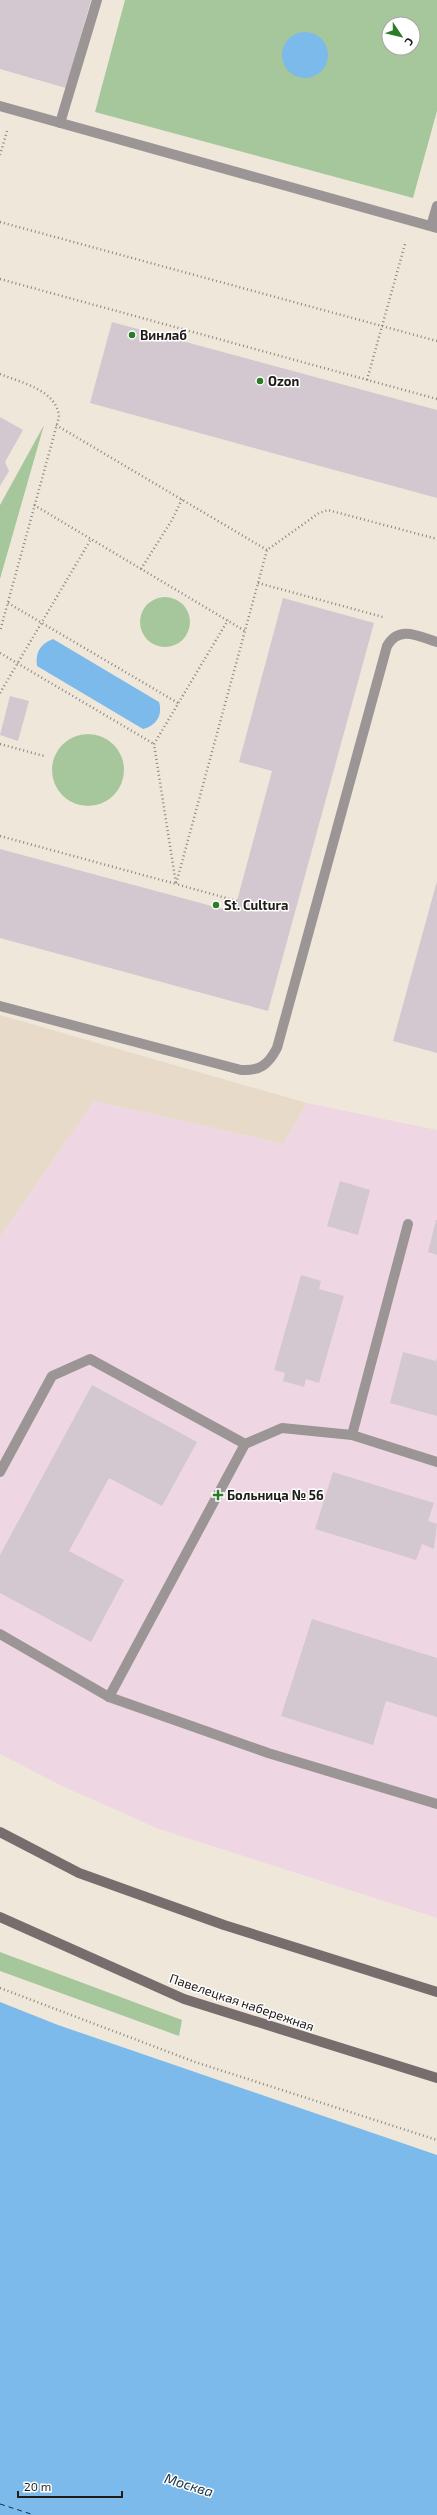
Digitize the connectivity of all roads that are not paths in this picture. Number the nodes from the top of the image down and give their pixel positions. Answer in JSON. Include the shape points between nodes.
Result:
{"nodes":[{"id":1,"x":97,"y":0,"type":"edge"},
{"id":2,"x":0,"y":106,"type":"edge"},
{"id":3,"x":60,"y":123,"type":"junction"},
{"id":4,"x":437,"y":206,"type":"edge"},
{"id":5,"x":434,"y":227,"type":"edge"},
{"id":6,"x":437,"y":642,"type":"edge"},
{"id":7,"x":0,"y":1006,"type":"edge"},
{"id":8,"x":408,"y":1224,"type":"dead end"},
{"id":9,"x":352,"y":1434,"type":"junction"},
{"id":10,"x":245,"y":1444,"type":"junction"},
{"id":11,"x":437,"y":1462,"type":"edge"},
{"id":12,"x":0,"y":1472,"type":"edge"},
{"id":13,"x":0,"y":1634,"type":"edge"},
{"id":14,"x":109,"y":1697,"type":"junction"},
{"id":15,"x":437,"y":1804,"type":"edge"},
{"id":16,"x":0,"y":1832,"type":"edge"},
{"id":17,"x":0,"y":1917,"type":"edge"},
{"id":18,"x":437,"y":1992,"type":"edge"},
{"id":19,"x":437,"y":2078,"type":"edge"}],
"edges":[{"from":1,"to":3,"type":"street"},
{"from":2,"to":3,"type":"street"},
{"from":3,"to":5,"type":"street"},
{"from":4,"to":5,"type":"street"},
{"from":6,"to":7,"type":"street","via":[[406,633],[392,638],[387,646],[277,1048],[264,1066],[254,1071],[241,1070]]},
{"from":8,"to":9,"type":"street"},
{"from":9,"to":10,"type":"street","via":[[282,1428]]},
{"from":9,"to":11,"type":"street"},
{"from":10,"to":12,"type":"street","via":[[90,1359],[52,1376]]},
{"from":10,"to":14,"type":"street"},
{"from":13,"to":14,"type":"street"},
{"from":14,"to":15,"type":"street","via":[[268,1753]]},
{"from":16,"to":18,"type":"main road","via":[[79,1873],[224,1925]]},
{"from":17,"to":19,"type":"main road","name":"Павелецкая набережная","via":[[184,1999]]}]}
